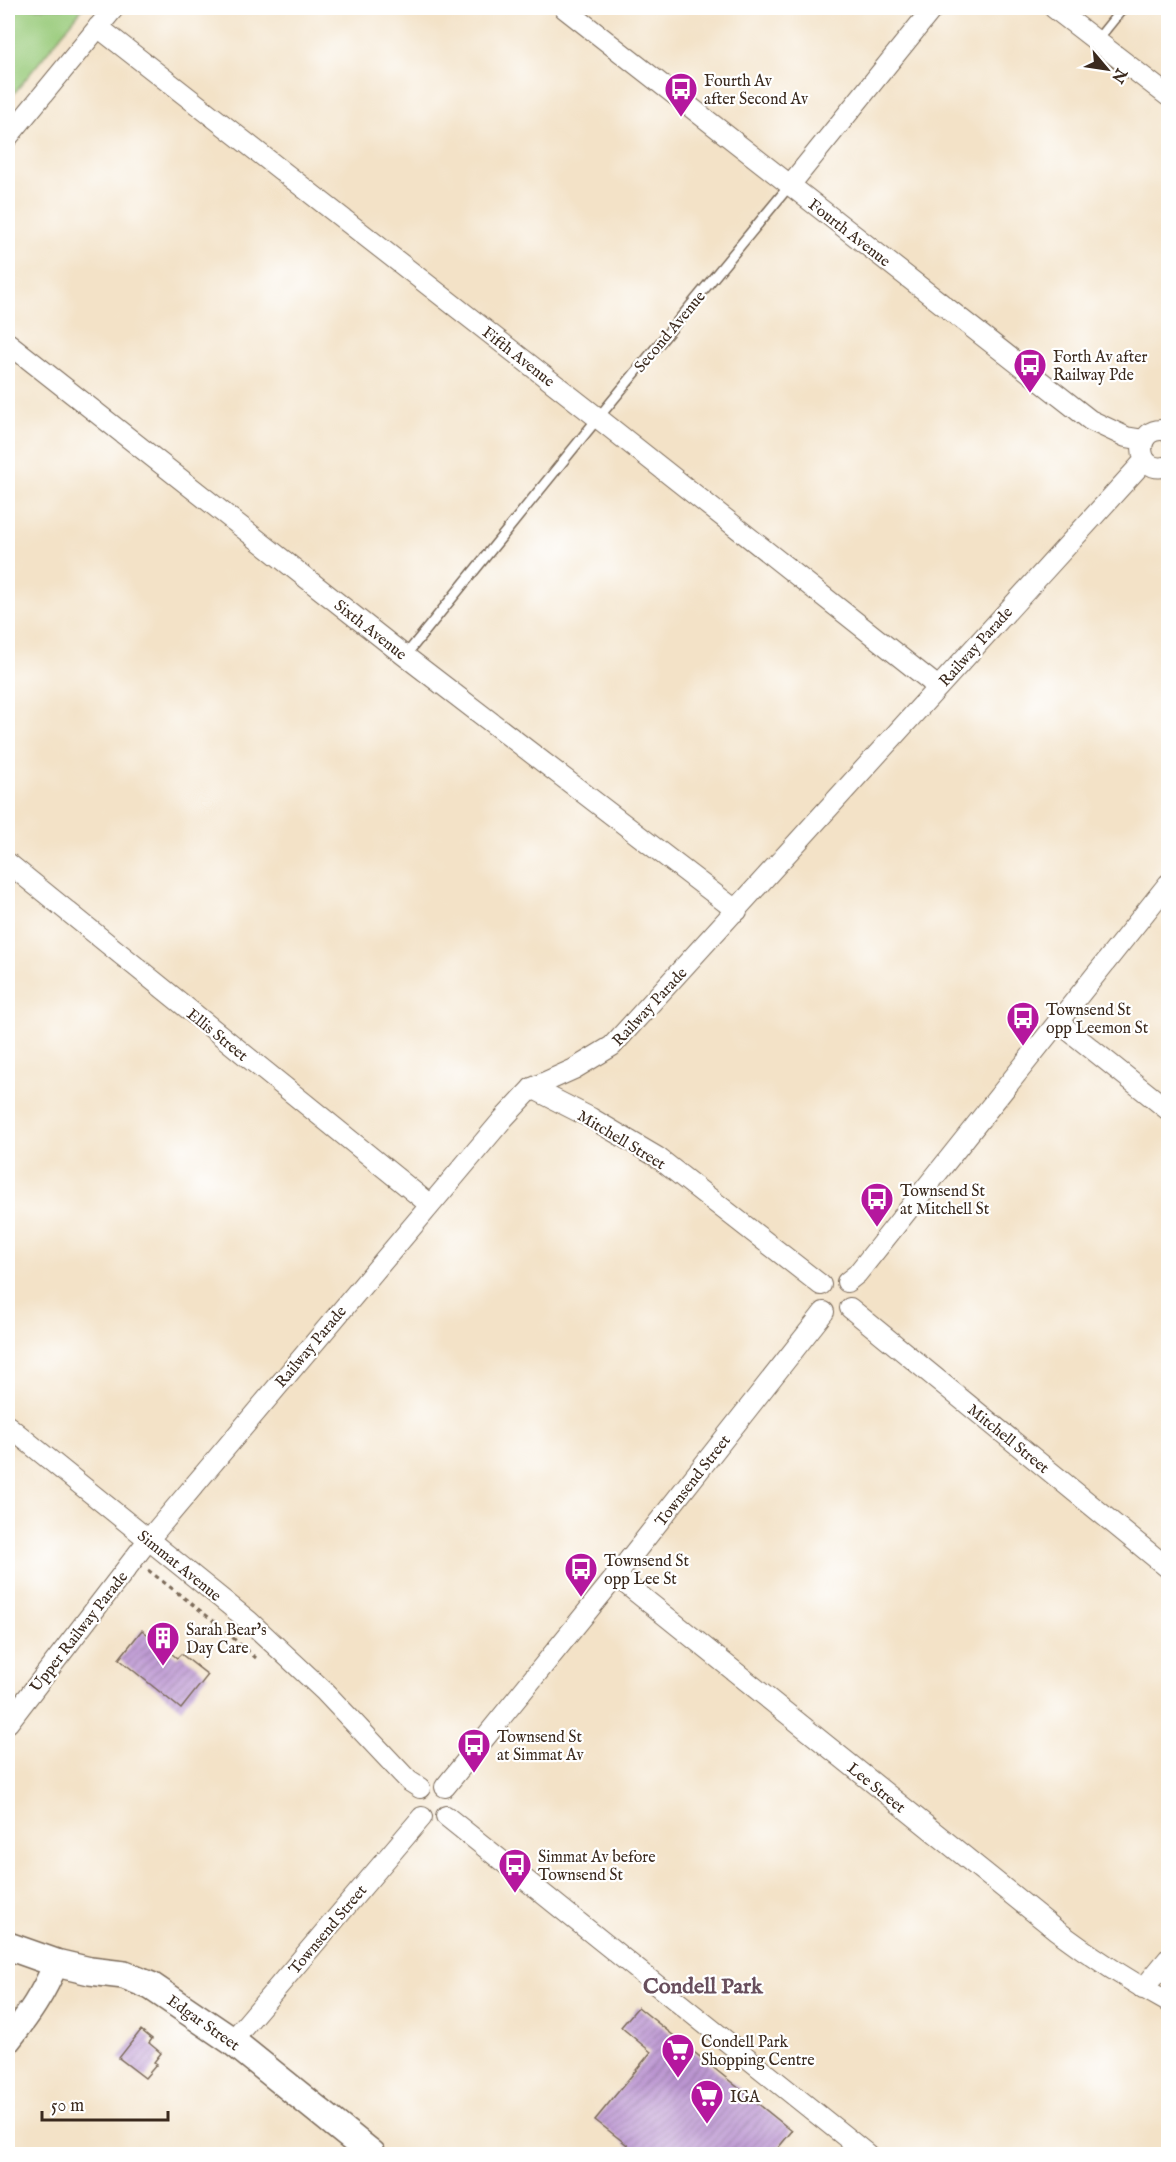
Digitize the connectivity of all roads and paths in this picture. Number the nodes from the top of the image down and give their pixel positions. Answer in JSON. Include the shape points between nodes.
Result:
{"nodes":[{"id":1,"x":114,"y":8,"type":"edge"},
{"id":2,"x":564,"y":8,"type":"edge"},
{"id":3,"x":933,"y":8,"type":"edge"},
{"id":4,"x":1054,"y":8,"type":"edge"},
{"id":5,"x":1123,"y":8,"type":"edge"},
{"id":6,"x":98,"y":27,"type":"junction"},
{"id":7,"x":1097,"y":40,"type":"junction"},
{"id":8,"x":1168,"y":96,"type":"edge"},
{"id":9,"x":8,"y":137,"type":"edge"},
{"id":10,"x":790,"y":185,"type":"junction"},
{"id":11,"x":8,"y":344,"type":"edge"},
{"id":12,"x":598,"y":418,"type":"junction"},
{"id":13,"x":1168,"y":431,"type":"edge"},
{"id":14,"x":1144,"y":440,"type":"junction"},
{"id":15,"x":1145,"y":460,"type":"junction"},
{"id":16,"x":1168,"y":466,"type":"edge"},
{"id":17,"x":405,"y":656,"type":"junction"},
{"id":18,"x":938,"y":687,"type":"junction"},
{"id":19,"x":8,"y":863,"type":"edge"},
{"id":20,"x":1168,"y":884,"type":"edge"},
{"id":21,"x":737,"y":911,"type":"junction"},
{"id":22,"x":1058,"y":1022,"type":"junction"},
{"id":23,"x":532,"y":1088,"type":"junction"},
{"id":24,"x":1168,"y":1110,"type":"edge"},
{"id":25,"x":429,"y":1204,"type":"junction"},
{"id":26,"x":847,"y":1282,"type":"junction"},
{"id":27,"x":821,"y":1285,"type":"junction"},
{"id":28,"x":850,"y":1308,"type":"junction"},
{"id":29,"x":824,"y":1312,"type":"junction"},
{"id":30,"x":8,"y":1426,"type":"edge"},
{"id":31,"x":149,"y":1539,"type":"junction"},
{"id":32,"x":146,"y":1568,"type":"dead end"},
{"id":33,"x":1168,"y":1568,"type":"edge"},
{"id":34,"x":616,"y":1576,"type":"junction"},
{"id":35,"x":256,"y":1658,"type":"dead end"},
{"id":36,"x":8,"y":1723,"type":"edge"},
{"id":37,"x":445,"y":1787,"type":"junction"},
{"id":38,"x":420,"y":1788,"type":"junction"},
{"id":39,"x":446,"y":1816,"type":"junction"},
{"id":40,"x":422,"y":1817,"type":"junction"},
{"id":41,"x":8,"y":1946,"type":"edge"},
{"id":42,"x":1168,"y":1959,"type":"edge"},
{"id":43,"x":56,"y":1963,"type":"junction"},
{"id":44,"x":1143,"y":1989,"type":"junction"},
{"id":45,"x":1168,"y":2002,"type":"edge"},
{"id":46,"x":8,"y":2040,"type":"edge"},
{"id":47,"x":232,"y":2041,"type":"junction"},
{"id":48,"x":854,"y":2150,"type":"edge"},
{"id":49,"x":372,"y":2154,"type":"edge"}],
"edges":[{"from":1,"to":6,"type":"street"},
{"from":2,"to":10,"type":"street","name":"Fourth Avenue"},
{"from":3,"to":10,"type":"street","name":"Second Avenue"},
{"from":4,"to":7,"type":"street"},
{"from":5,"to":7,"type":"lane"},
{"from":6,"to":9,"type":"street"},
{"from":6,"to":12,"type":"street","name":"Fifth Avenue"},
{"from":7,"to":8,"type":"street"},
{"from":10,"to":12,"type":"lane","name":"Second Avenue"},
{"from":10,"to":14,"type":"street","name":"Fourth Avenue","via":[[1090,420],[1126,437]]},
{"from":11,"to":17,"type":"street","name":"Sixth Avenue"},
{"from":12,"to":17,"type":"lane","name":"Second Avenue"},
{"from":12,"to":18,"type":"street","name":"Fifth Avenue"},
{"from":13,"to":14,"type":"street","via":[[1157,430]]},
{"from":14,"to":15,"type":"street"},
{"from":15,"to":16,"type":"street","via":[[1155,467]]},
{"from":15,"to":18,"type":"street","name":"Railway Parade"},
{"from":17,"to":21,"type":"street","name":"Sixth Avenue"},
{"from":18,"to":21,"type":"street","name":"Railway Parade"},
{"from":19,"to":25,"type":"street","name":"Ellis Street"},
{"from":20,"to":22,"type":"street"},
{"from":21,"to":23,"type":"street","name":"Railway Parade","via":[[612,1046]]},
{"from":22,"to":24,"type":"street"},
{"from":22,"to":26,"type":"street"},
{"from":23,"to":25,"type":"street","name":"Railway Parade"},
{"from":23,"to":27,"type":"street","name":"Mitchell Street","via":[[657,1157]]},
{"from":25,"to":31,"type":"street","name":"Railway Parade"},
{"from":26,"to":27,"type":"street","via":[[836,1278]]},
{"from":26,"to":28,"type":"street","via":[[853,1292]]},
{"from":27,"to":29,"type":"street","via":[[817,1296]]},
{"from":28,"to":29,"type":"street","via":[[840,1315]]},
{"from":28,"to":33,"type":"street","name":"Mitchell Street"},
{"from":29,"to":34,"type":"street","name":"Townsend Street"},
{"from":30,"to":31,"type":"street","name":"Simmat Avenue"},
{"from":31,"to":36,"type":"street","name":"Upper Railway Parade"},
{"from":31,"to":38,"type":"street","name":"Simmat Avenue","via":[[249,1621]]},
{"from":32,"to":35,"type":"path"},
{"from":34,"to":37,"type":"street","name":"Townsend Street"},
{"from":34,"to":44,"type":"street","name":"Lee Street","via":[[1056,1930]]},
{"from":37,"to":38,"type":"street","via":[[433,1783]]},
{"from":37,"to":39,"type":"street","via":[[452,1804]]},
{"from":38,"to":40,"type":"street","via":[[414,1803]]},
{"from":39,"to":40,"type":"street","via":[[437,1820]]},
{"from":39,"to":48,"type":"street"},
{"from":40,"to":47,"type":"street","name":"Townsend Street"},
{"from":41,"to":43,"type":"main road","name":"Edgar Street"},
{"from":42,"to":44,"type":"street"},
{"from":43,"to":46,"type":"street","via":[[32,2011]]},
{"from":43,"to":47,"type":"main road","name":"Edgar Street","via":[[124,1975],[151,1986]]},
{"from":44,"to":45,"type":"street","name":"Lee Street"},
{"from":47,"to":49,"type":"main road","name":"Edgar Street"}]}
